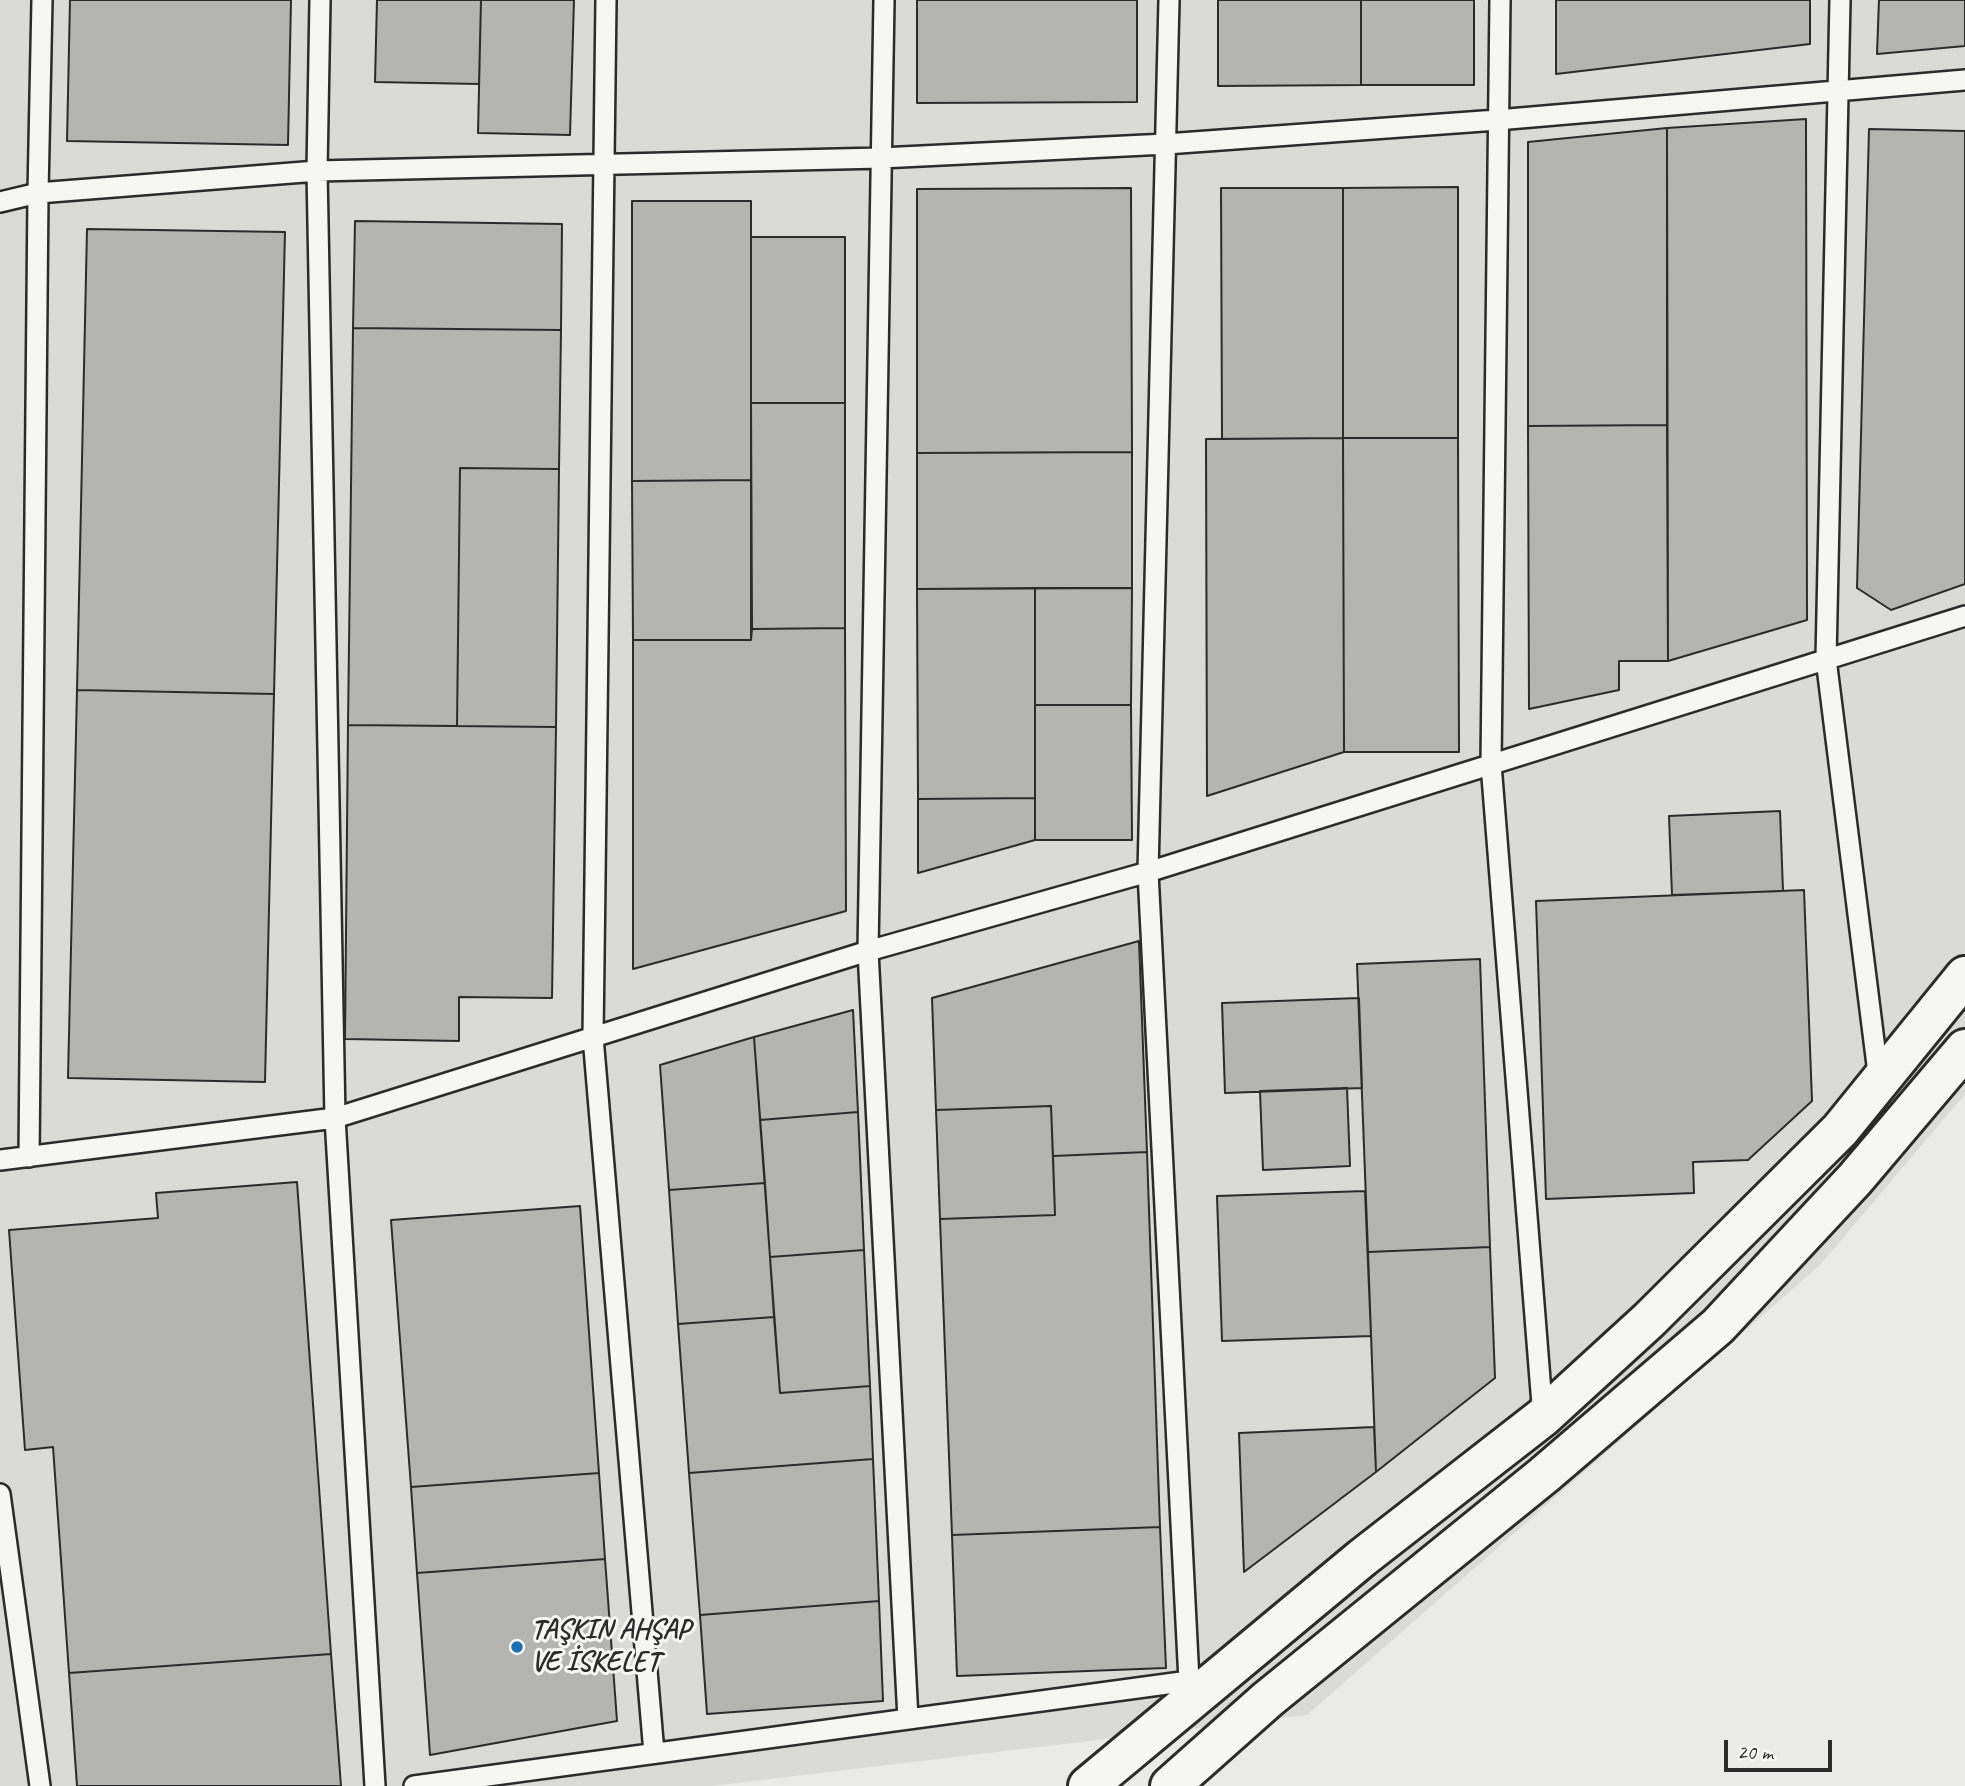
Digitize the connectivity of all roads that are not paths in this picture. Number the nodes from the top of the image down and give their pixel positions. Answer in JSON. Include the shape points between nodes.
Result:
{"nodes":[{"id":1,"x":42,"y":0,"type":"edge"},
{"id":2,"x":320,"y":0,"type":"edge"},
{"id":3,"x":607,"y":0,"type":"edge"},
{"id":4,"x":884,"y":0,"type":"edge"},
{"id":5,"x":1169,"y":0,"type":"edge"},
{"id":6,"x":1500,"y":0,"type":"edge"},
{"id":7,"x":1840,"y":0,"type":"edge"},
{"id":8,"x":1965,"y":80,"type":"edge"},
{"id":9,"x":1838,"y":90,"type":"junction"},
{"id":10,"x":1497,"y":120,"type":"junction"},
{"id":11,"x":1166,"y":144,"type":"junction"},
{"id":12,"x":881,"y":158,"type":"junction"},
{"id":13,"x":605,"y":165,"type":"junction"},
{"id":14,"x":317,"y":171,"type":"junction"},
{"id":15,"x":38,"y":193,"type":"junction"},
{"id":16,"x":0,"y":202,"type":"edge"},
{"id":17,"x":1965,"y":616,"type":"edge"},
{"id":18,"x":1826,"y":659,"type":"junction"},
{"id":19,"x":1491,"y":764,"type":"junction"},
{"id":20,"x":1148,"y":872,"type":"junction"},
{"id":21,"x":867,"y":951,"type":"junction"},
{"id":22,"x":1965,"y":976,"type":"edge"},
{"id":23,"x":593,"y":1037,"type":"junction"},
{"id":24,"x":1965,"y":1049,"type":"edge"},
{"id":25,"x":1879,"y":1082,"type":"junction"},
{"id":26,"x":335,"y":1118,"type":"junction"},
{"id":27,"x":29,"y":1157,"type":"junction"},
{"id":28,"x":0,"y":1160,"type":"edge"},
{"id":29,"x":1543,"y":1416,"type":"junction"},
{"id":30,"x":0,"y":1494,"type":"edge"},
{"id":31,"x":1192,"y":1688,"type":"junction"},
{"id":32,"x":908,"y":1719,"type":"junction"},
{"id":33,"x":654,"y":1753,"type":"junction"},
{"id":34,"x":40,"y":1786,"type":"edge"},
{"id":35,"x":375,"y":1786,"type":"edge"},
{"id":36,"x":414,"y":1786,"type":"edge"},
{"id":37,"x":1088,"y":1786,"type":"edge"},
{"id":38,"x":1170,"y":1786,"type":"edge"}],
"edges":[{"from":1,"to":15,"type":"lane"},
{"from":2,"to":14,"type":"lane"},
{"from":3,"to":13,"type":"lane"},
{"from":4,"to":12,"type":"lane"},
{"from":5,"to":11,"type":"lane"},
{"from":6,"to":10,"type":"lane"},
{"from":7,"to":9,"type":"lane"},
{"from":8,"to":9,"type":"lane"},
{"from":9,"to":10,"type":"lane"},
{"from":9,"to":18,"type":"lane"},
{"from":10,"to":11,"type":"lane"},
{"from":10,"to":19,"type":"lane"},
{"from":11,"to":12,"type":"lane"},
{"from":11,"to":20,"type":"lane"},
{"from":12,"to":13,"type":"lane"},
{"from":12,"to":21,"type":"lane"},
{"from":13,"to":14,"type":"lane"},
{"from":13,"to":23,"type":"lane"},
{"from":14,"to":15,"type":"lane"},
{"from":14,"to":26,"type":"lane"},
{"from":15,"to":16,"type":"lane"},
{"from":15,"to":27,"type":"lane"},
{"from":17,"to":18,"type":"lane"},
{"from":18,"to":19,"type":"lane"},
{"from":18,"to":25,"type":"lane"},
{"from":19,"to":20,"type":"lane"},
{"from":19,"to":29,"type":"lane"},
{"from":20,"to":21,"type":"lane"},
{"from":20,"to":31,"type":"lane"},
{"from":21,"to":23,"type":"lane"},
{"from":21,"to":32,"type":"lane"},
{"from":22,"to":25,"type":"main road"},
{"from":23,"to":26,"type":"lane"},
{"from":23,"to":33,"type":"lane"},
{"from":24,"to":38,"type":"main road","via":[[1855,1179],[1718,1326],[1544,1475],[1268,1699]]},
{"from":25,"to":29,"type":"main road","via":[[1840,1130],[1649,1320]]},
{"from":26,"to":27,"type":"lane"},
{"from":26,"to":35,"type":"lane"},
{"from":27,"to":28,"type":"lane"},
{"from":29,"to":31,"type":"main road"},
{"from":30,"to":34,"type":"lane"},
{"from":31,"to":32,"type":"lane"},
{"from":31,"to":37,"type":"main road"},
{"from":32,"to":33,"type":"lane"},
{"from":33,"to":36,"type":"lane"}]}
